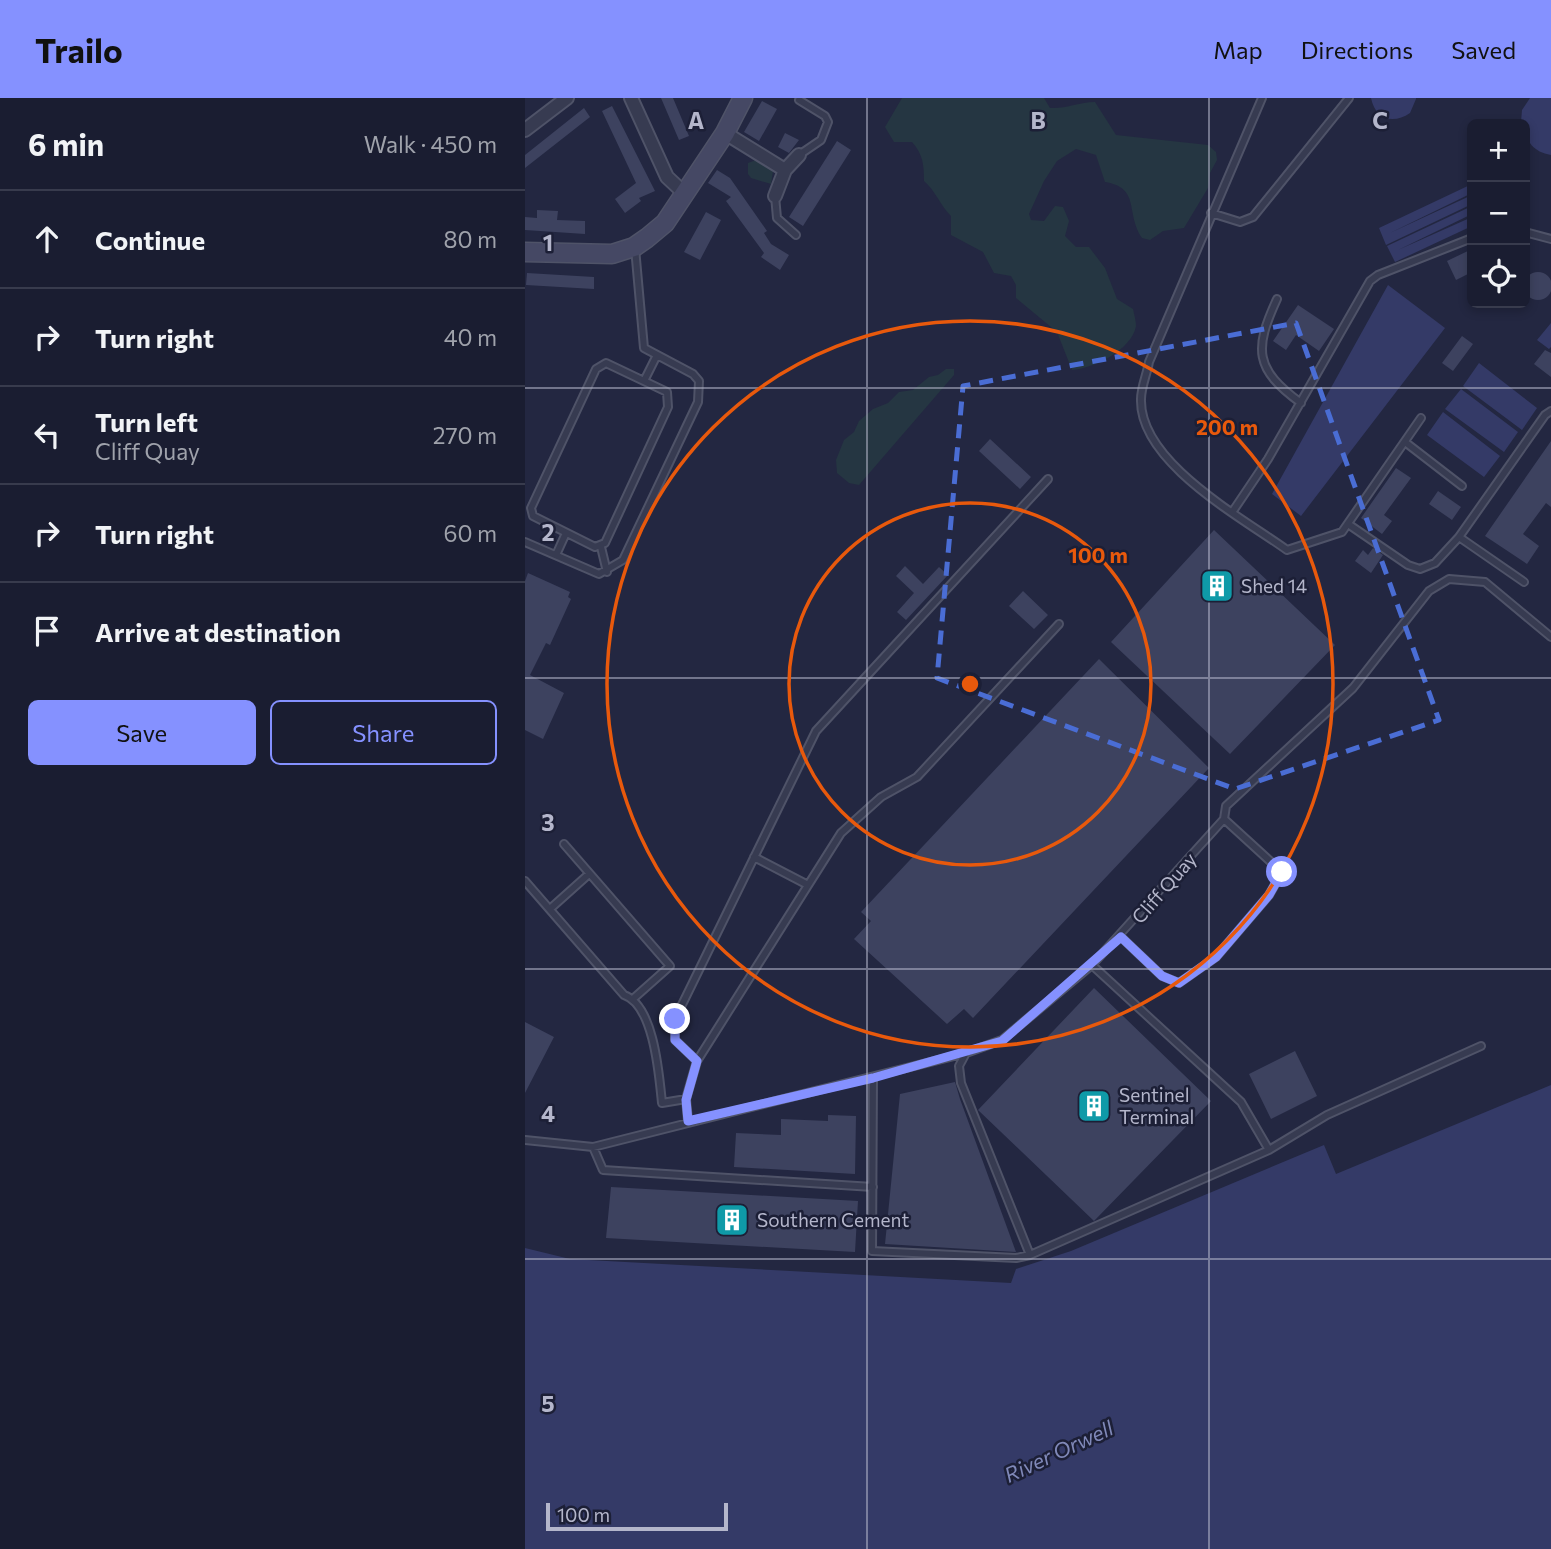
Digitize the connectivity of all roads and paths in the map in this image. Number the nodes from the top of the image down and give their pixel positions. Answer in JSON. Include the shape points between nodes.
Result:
{"nodes":[{"id":1,"x":567,"y":98,"type":"edge"},
{"id":2,"x":631,"y":98,"type":"edge"},
{"id":3,"x":743,"y":98,"type":"edge"},
{"id":4,"x":1262,"y":98,"type":"edge"},
{"id":5,"x":1349,"y":98,"type":"edge"},
{"id":6,"x":799,"y":100,"type":"dead end"},
{"id":7,"x":525,"y":130,"type":"edge"},
{"id":8,"x":725,"y":132,"type":"junction"},
{"id":9,"x":799,"y":155,"type":"joint"},
{"id":10,"x":785,"y":170,"type":"junction"},
{"id":11,"x":683,"y":192,"type":"junction"},
{"id":12,"x":775,"y":196,"type":"joint"},
{"id":13,"x":1211,"y":213,"type":"junction"},
{"id":14,"x":1530,"y":233,"type":"edge"},
{"id":15,"x":796,"y":235,"type":"dead end"},
{"id":16,"x":1551,"y":239,"type":"edge"},
{"id":17,"x":1467,"y":240,"type":"edge"},
{"id":18,"x":634,"y":247,"type":"junction"},
{"id":19,"x":525,"y":252,"type":"edge"},
{"id":20,"x":1277,"y":299,"type":"dead end"},
{"id":21,"x":657,"y":355,"type":"junction"},
{"id":22,"x":644,"y":381,"type":"junction"},
{"id":23,"x":1301,"y":403,"type":"junction"},
{"id":24,"x":1551,"y":411,"type":"edge"},
{"id":25,"x":1422,"y":418,"type":"dead end"},
{"id":26,"x":1405,"y":442,"type":"junction"},
{"id":27,"x":1048,"y":479,"type":"dead end"},
{"id":28,"x":1462,"y":486,"type":"dead end"},
{"id":29,"x":1233,"y":511,"type":"junction"},
{"id":30,"x":1348,"y":524,"type":"junction"},
{"id":31,"x":566,"y":533,"type":"junction"},
{"id":32,"x":1459,"y":537,"type":"junction"},
{"id":33,"x":525,"y":542,"type":"edge"},
{"id":34,"x":601,"y":547,"type":"junction"},
{"id":35,"x":556,"y":555,"type":"junction"},
{"id":36,"x":607,"y":572,"type":"junction"},
{"id":37,"x":1524,"y":583,"type":"dead end"},
{"id":38,"x":1059,"y":624,"type":"dead end"},
{"id":39,"x":1551,"y":637,"type":"edge"},
{"id":40,"x":1224,"y":820,"type":"junction"},
{"id":41,"x":564,"y":844,"type":"dead end"},
{"id":42,"x":754,"y":857,"type":"junction"},
{"id":43,"x":589,"y":874,"type":"junction"},
{"id":44,"x":525,"y":881,"type":"edge"},
{"id":45,"x":808,"y":885,"type":"junction"},
{"id":46,"x":551,"y":908,"type":"junction"},
{"id":47,"x":1121,"y":937,"type":"junction"},
{"id":48,"x":1092,"y":965,"type":"junction"},
{"id":49,"x":634,"y":998,"type":"junction"},
{"id":50,"x":1482,"y":1046,"type":"dead end"},
{"id":51,"x":965,"y":1053,"type":"junction"},
{"id":52,"x":697,"y":1061,"type":"junction"},
{"id":53,"x":873,"y":1078,"type":"junction"},
{"id":54,"x":686,"y":1100,"type":"junction"},
{"id":55,"x":688,"y":1121,"type":"junction"},
{"id":56,"x":525,"y":1140,"type":"edge"},
{"id":57,"x":593,"y":1147,"type":"junction"},
{"id":58,"x":1269,"y":1150,"type":"junction"},
{"id":59,"x":873,"y":1187,"type":"junction"},
{"id":60,"x":1031,"y":1255,"type":"junction"}],
"edges":[{"from":1,"to":7,"type":"street"},
{"from":2,"to":11,"type":"street","via":[[667,177]]},
{"from":3,"to":8,"type":"street"},
{"from":4,"to":13,"type":"lane"},
{"from":5,"to":13,"type":"lane","via":[[1253,217],[1240,222]]},
{"from":6,"to":9,"type":"lane","via":[[828,122],[821,140]]},
{"from":8,"to":10,"type":"street"},
{"from":8,"to":11,"type":"street"},
{"from":9,"to":10,"type":"street"},
{"from":10,"to":12,"type":"street"},
{"from":11,"to":18,"type":"street","via":[[665,223]]},
{"from":12,"to":15,"type":"lane","via":[[777,218]]},
{"from":13,"to":29,"type":"lane","via":[[1149,362],[1141,400],[1150,437],[1174,468]]},
{"from":14,"to":16,"type":"lane"},
{"from":17,"to":23,"type":"lane","via":[[1370,281]]},
{"from":18,"to":19,"type":"street","via":[[590,256]]},
{"from":18,"to":21,"type":"lane","via":[[642,342]]},
{"from":20,"to":23,"type":"lane","via":[[1262,331],[1260,353],[1266,370]]},
{"from":21,"to":22,"type":"lane"},
{"from":21,"to":36,"type":"lane","via":[[693,374],[699,381],[698,402],[623,560]]},
{"from":22,"to":31,"type":"lane","via":[[606,363],[596,369],[531,508],[533,516]]},
{"from":22,"to":34,"type":"lane","via":[[667,392],[669,407]]},
{"from":23,"to":29,"type":"lane"},
{"from":24,"to":32,"type":"lane"},
{"from":25,"to":26,"type":"lane"},
{"from":26,"to":28,"type":"lane"},
{"from":26,"to":30,"type":"lane"},
{"from":27,"to":42,"type":"lane","via":[[830,712],[816,731]]},
{"from":29,"to":30,"type":"lane","via":[[1287,550],[1342,532]]},
{"from":30,"to":32,"type":"lane","via":[[1420,569],[1435,563]]},
{"from":31,"to":34,"type":"lane"},
{"from":31,"to":35,"type":"lane"},
{"from":32,"to":37,"type":"lane"},
{"from":33,"to":35,"type":"lane"},
{"from":34,"to":36,"type":"lane"},
{"from":35,"to":36,"type":"lane","via":[[599,574]]},
{"from":38,"to":45,"type":"lane","via":[[917,777],[881,797],[841,833]]},
{"from":39,"to":40,"type":"lane","name":"Cliff Quay","via":[[1485,582],[1449,579],[1429,591],[1353,688],[1226,806]]},
{"from":40,"to":47,"type":"lane","name":"Cliff Quay"},
{"from":40,"to":47,"type":"lane","via":[[1282,872],[1269,895],[1216,957],[1179,983],[1162,976]]},
{"from":41,"to":43,"type":"lane"},
{"from":42,"to":45,"type":"lane"},
{"from":42,"to":52,"type":"lane","via":[[675,1019],[675,1040]]},
{"from":43,"to":46,"type":"lane"},
{"from":43,"to":49,"type":"lane","via":[[670,966]]},
{"from":44,"to":46,"type":"lane"},
{"from":45,"to":52,"type":"lane"},
{"from":46,"to":49,"type":"lane","via":[[625,995]]},
{"from":47,"to":48,"type":"lane","name":"Cliff Quay"},
{"from":48,"to":51,"type":"lane","name":"Cliff Quay","via":[[1002,1041]]},
{"from":48,"to":58,"type":"lane","via":[[1241,1102]]},
{"from":49,"to":54,"type":"lane","via":[[646,1018],[663,1103]]},
{"from":50,"to":58,"type":"lane","via":[[1327,1115]]},
{"from":51,"to":53,"type":"lane","name":"Cliff Quay"},
{"from":51,"to":60,"type":"lane","via":[[959,1066],[961,1083]]},
{"from":52,"to":54,"type":"lane"},
{"from":53,"to":55,"type":"lane","name":"Cliff Quay"},
{"from":53,"to":59,"type":"lane"},
{"from":54,"to":55,"type":"lane"},
{"from":55,"to":57,"type":"lane","name":"Cliff Quay"},
{"from":56,"to":57,"type":"lane","name":"Cliff Quay"},
{"from":57,"to":59,"type":"lane","via":[[603,1170]]},
{"from":58,"to":60,"type":"lane"},
{"from":59,"to":60,"type":"lane","via":[[873,1251]]}]}
